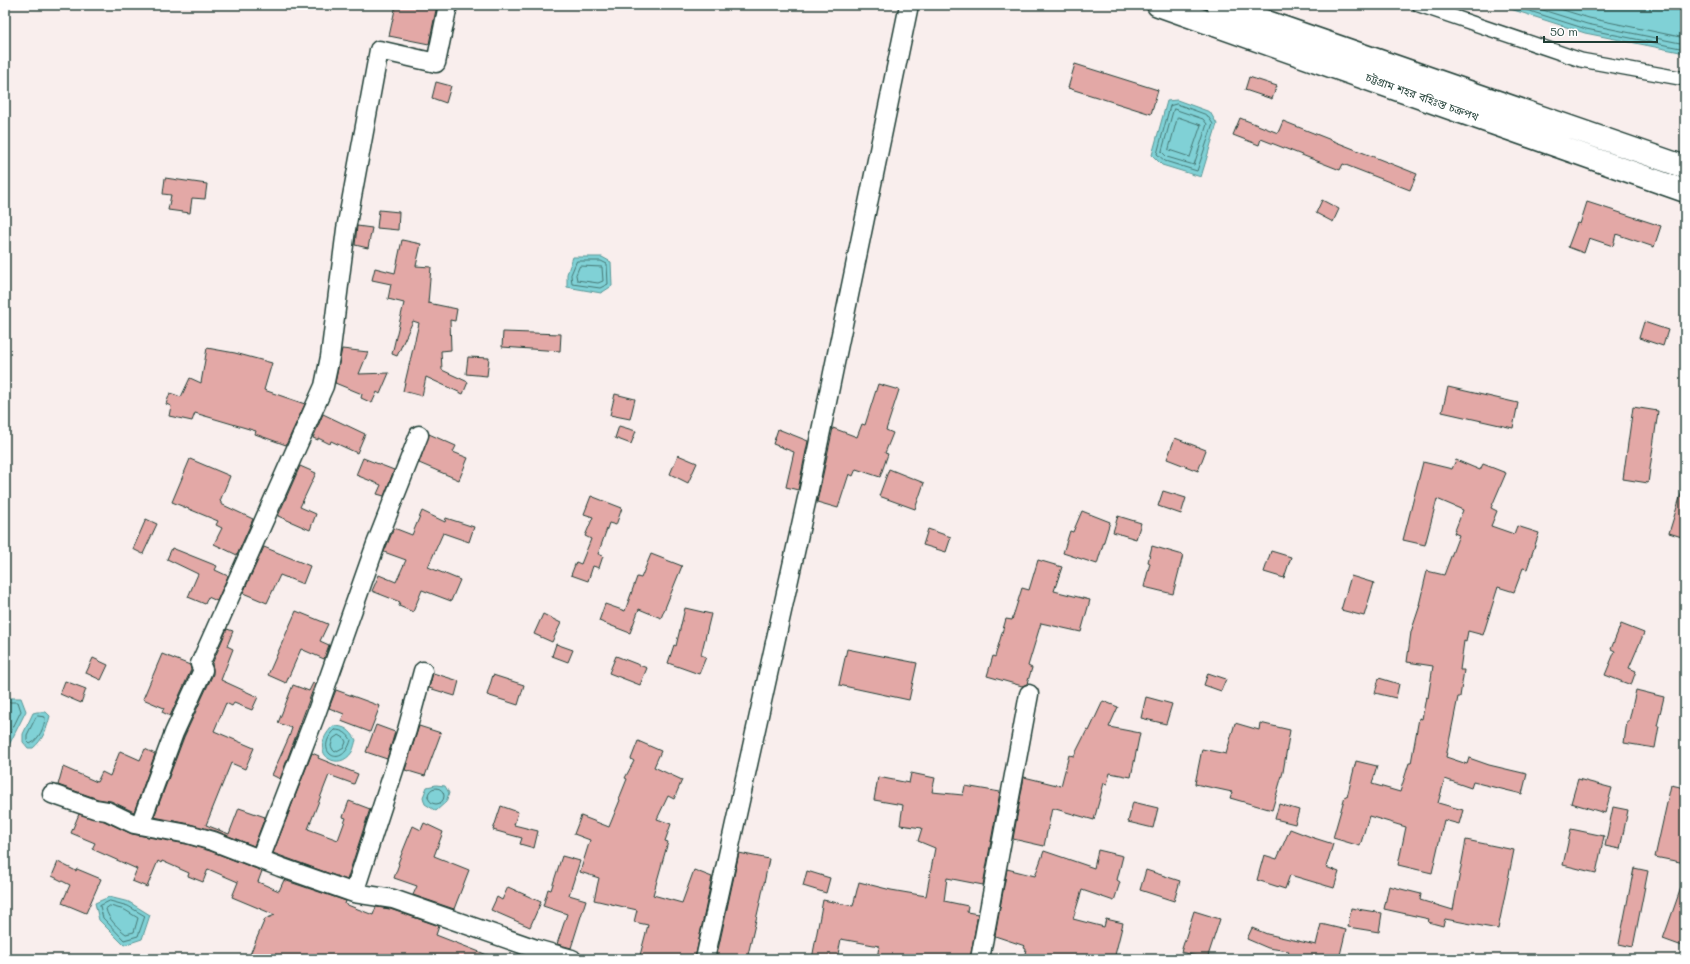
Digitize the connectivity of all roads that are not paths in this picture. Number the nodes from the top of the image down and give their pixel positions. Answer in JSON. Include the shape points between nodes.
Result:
{"nodes":[{"id":1,"x":448,"y":5,"type":"edge"},
{"id":2,"x":909,"y":5,"type":"edge"},
{"id":3,"x":1158,"y":5,"type":"edge"},
{"id":4,"x":1218,"y":5,"type":"edge"},
{"id":5,"x":1419,"y":5,"type":"edge"},
{"id":6,"x":1685,"y":79,"type":"edge"},
{"id":7,"x":1685,"y":167,"type":"edge"},
{"id":8,"x":1685,"y":192,"type":"edge"},
{"id":9,"x":419,"y":435,"type":"dead end"},
{"id":10,"x":423,"y":671,"type":"dead end"},
{"id":11,"x":1029,"y":694,"type":"dead end"},
{"id":12,"x":52,"y":794,"type":"dead end"},
{"id":13,"x":140,"y":825,"type":"junction"},
{"id":14,"x":260,"y":859,"type":"junction"},
{"id":15,"x":354,"y":893,"type":"junction"},
{"id":16,"x":572,"y":959,"type":"edge"},
{"id":17,"x":705,"y":959,"type":"edge"},
{"id":18,"x":980,"y":959,"type":"edge"}],
"edges":[{"from":1,"to":13,"type":"street","via":[[436,63],[379,50],[346,229],[324,386],[200,664],[203,670],[174,733]]},
{"from":2,"to":17,"type":"street","via":[[809,489]]},
{"from":3,"to":8,"type":"main road","name":"চট্টগ্রাম শহর বহিঃস্ত চক্রপথ"},
{"from":4,"to":7,"type":"main road","name":"চট্টগ্রাম শহর বহিঃস্ত চক্রপথ"},
{"from":5,"to":6,"type":"street","via":[[1580,60]]},
{"from":9,"to":14,"type":"street"},
{"from":10,"to":15,"type":"street","via":[[407,730]]},
{"from":11,"to":18,"type":"street"},
{"from":12,"to":13,"type":"street","via":[[107,811]]},
{"from":13,"to":14,"type":"street","via":[[214,841]]},
{"from":14,"to":15,"type":"street"},
{"from":15,"to":16,"type":"street","via":[[394,900]]}]}
